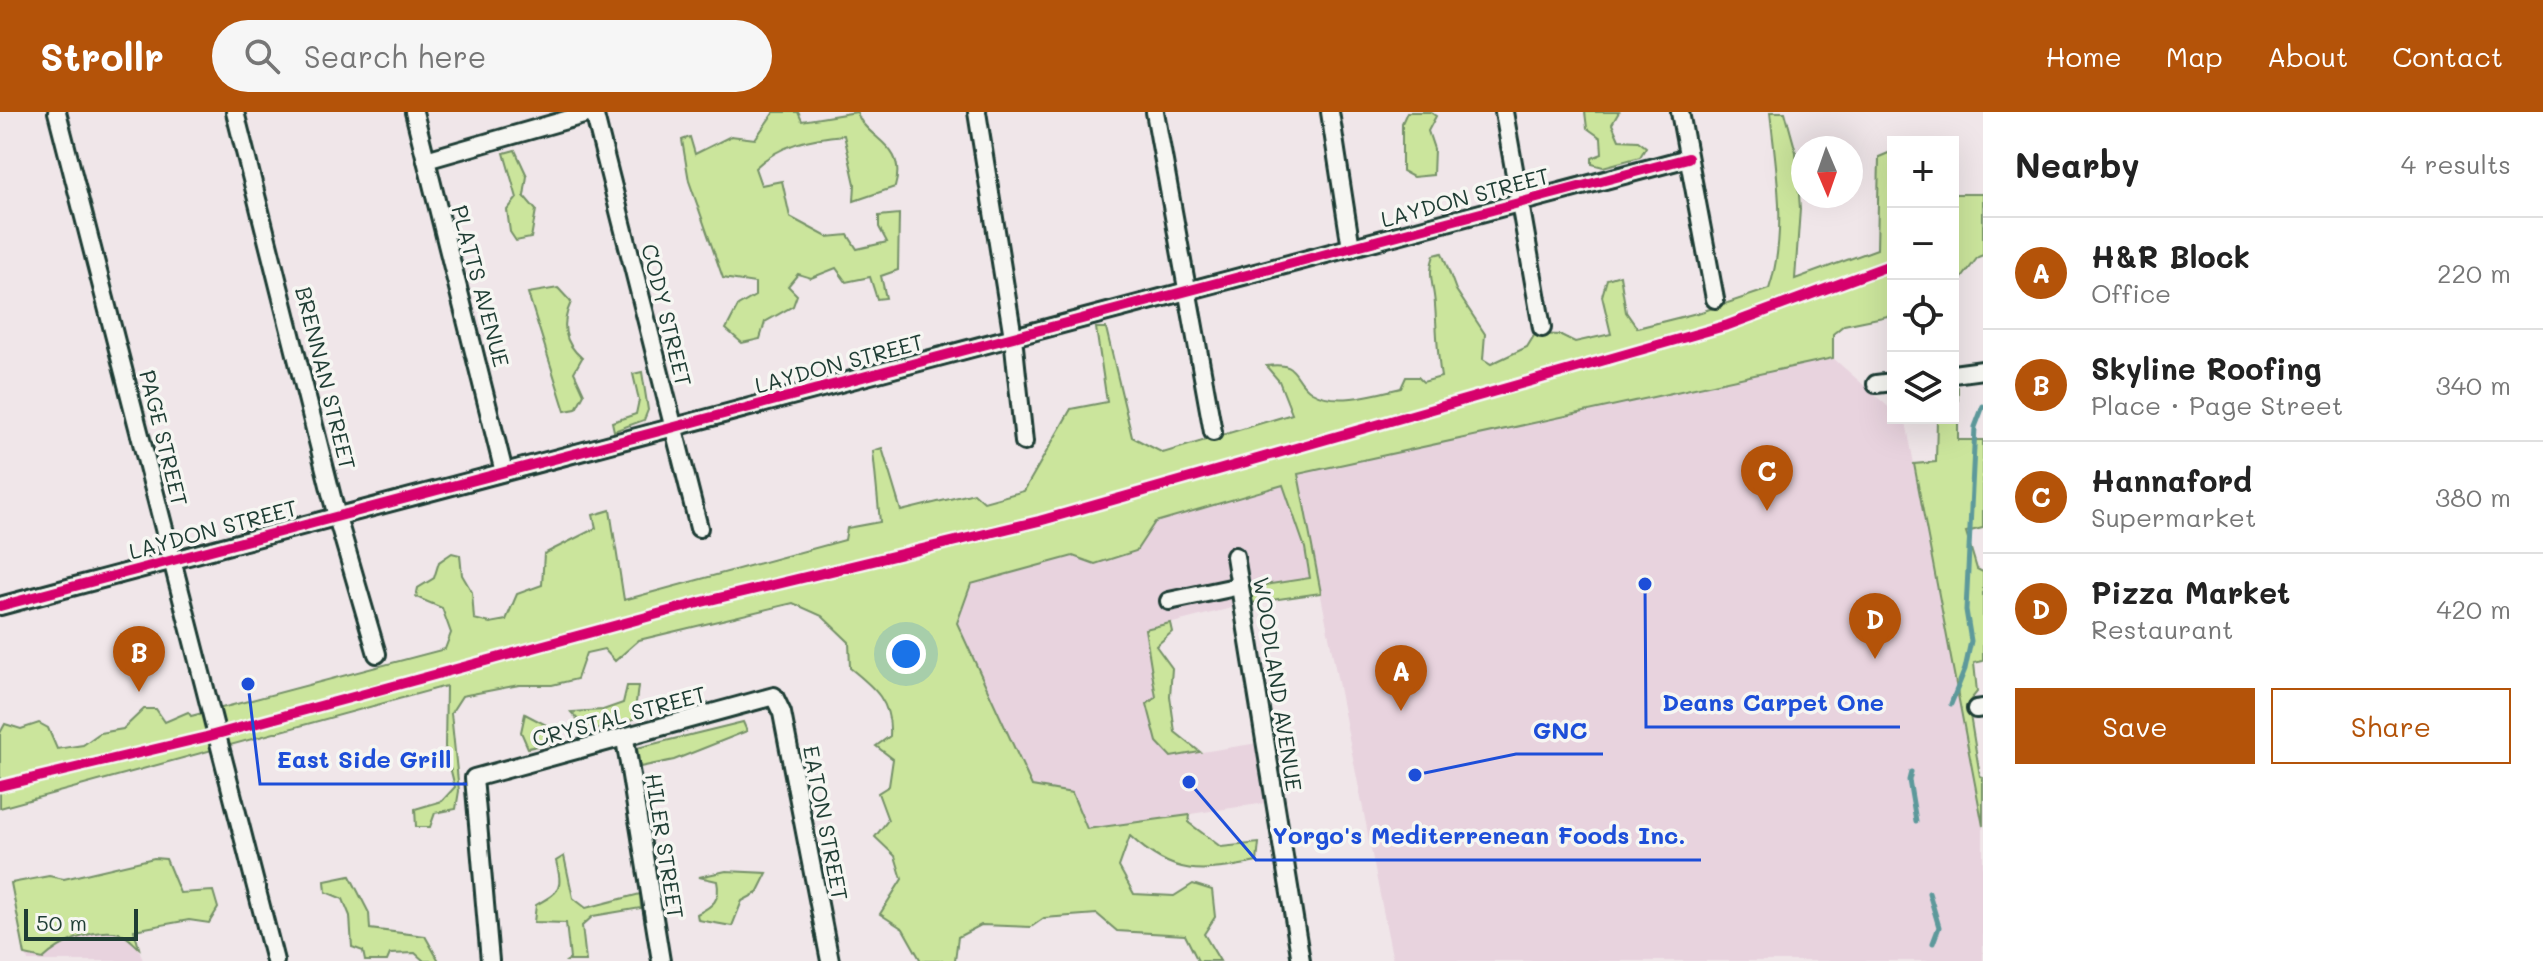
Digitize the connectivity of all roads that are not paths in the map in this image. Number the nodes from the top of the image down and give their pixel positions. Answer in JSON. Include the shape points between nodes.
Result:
{"nodes":[{"id":1,"x":57,"y":112,"type":"edge"},
{"id":2,"x":235,"y":112,"type":"edge"},
{"id":3,"x":414,"y":112,"type":"edge"},
{"id":4,"x":594,"y":112,"type":"edge"},
{"id":5,"x":977,"y":112,"type":"edge"},
{"id":6,"x":1155,"y":112,"type":"edge"},
{"id":7,"x":1330,"y":112,"type":"edge"},
{"id":8,"x":1504,"y":112,"type":"edge"},
{"id":9,"x":1680,"y":112,"type":"edge"},
{"id":10,"x":1688,"y":158,"type":"junction"},
{"id":11,"x":426,"y":160,"type":"junction"},
{"id":12,"x":1521,"y":202,"type":"junction"},
{"id":13,"x":1351,"y":248,"type":"junction"},
{"id":14,"x":1185,"y":291,"type":"junction"},
{"id":15,"x":1715,"y":299,"type":"dead end"},
{"id":16,"x":1542,"y":328,"type":"dead end"},
{"id":17,"x":1013,"y":337,"type":"junction"},
{"id":18,"x":1983,"y":370,"type":"edge"},
{"id":19,"x":1959,"y":373,"type":"edge"},
{"id":20,"x":673,"y":428,"type":"junction"},
{"id":21,"x":1213,"y":432,"type":"dead end"},
{"id":22,"x":1024,"y":442,"type":"dead end"},
{"id":23,"x":504,"y":472,"type":"junction"},
{"id":24,"x":337,"y":517,"type":"junction"},
{"id":25,"x":699,"y":528,"type":"dead end"},
{"id":26,"x":1235,"y":556,"type":"dead end"},
{"id":27,"x":172,"y":560,"type":"junction"},
{"id":28,"x":1240,"y":586,"type":"junction"},
{"id":29,"x":1169,"y":601,"type":"dead end"},
{"id":30,"x":0,"y":606,"type":"edge"},
{"id":31,"x":377,"y":654,"type":"dead end"},
{"id":32,"x":774,"y":696,"type":"joint"},
{"id":33,"x":625,"y":739,"type":"junction"},
{"id":34,"x":275,"y":961,"type":"edge"},
{"id":35,"x":490,"y":961,"type":"edge"},
{"id":36,"x":661,"y":961,"type":"edge"},
{"id":37,"x":830,"y":961,"type":"edge"},
{"id":38,"x":1301,"y":961,"type":"edge"}],
"edges":[{"from":1,"to":27,"type":"street","name":"PAGE STREET"},
{"from":2,"to":24,"type":"street","name":"BRENNAN STREET"},
{"from":3,"to":11,"type":"street","name":"PLATTS AVENUE"},
{"from":4,"to":11,"type":"street"},
{"from":4,"to":20,"type":"street","name":"CODY STREET"},
{"from":5,"to":17,"type":"street"},
{"from":6,"to":14,"type":"street"},
{"from":7,"to":13,"type":"street"},
{"from":8,"to":12,"type":"street"},
{"from":9,"to":10,"type":"street"},
{"from":10,"to":12,"type":"street","name":"LAYDON STREET"},
{"from":10,"to":15,"type":"street"},
{"from":11,"to":23,"type":"street","name":"PLATTS AVENUE"},
{"from":12,"to":13,"type":"street","name":"LAYDON STREET"},
{"from":12,"to":16,"type":"street"},
{"from":13,"to":14,"type":"street","name":"LAYDON STREET"},
{"from":14,"to":17,"type":"street","name":"LAYDON STREET"},
{"from":14,"to":21,"type":"street"},
{"from":17,"to":20,"type":"street","name":"LAYDON STREET"},
{"from":17,"to":22,"type":"street"},
{"from":18,"to":19,"type":"street"},
{"from":20,"to":23,"type":"street","name":"LAYDON STREET"},
{"from":20,"to":25,"type":"street","name":"CODY STREET"},
{"from":23,"to":24,"type":"street","name":"LAYDON STREET"},
{"from":24,"to":27,"type":"street","name":"LAYDON STREET"},
{"from":24,"to":31,"type":"street","name":"BRENNAN STREET"},
{"from":26,"to":28,"type":"street","name":"WOODLAND AVENUE"},
{"from":27,"to":30,"type":"street","name":"LAYDON STREET"},
{"from":27,"to":34,"type":"street","name":"PAGE STREET"},
{"from":28,"to":29,"type":"street"},
{"from":28,"to":38,"type":"street","name":"WOODLAND AVENUE"},
{"from":32,"to":33,"type":"street","name":"CRYSTAL STREET"},
{"from":32,"to":37,"type":"street","name":"EATON STREET","via":[[782,713]]},
{"from":33,"to":35,"type":"street","name":"CRYSTAL STREET","via":[[474,778]]},
{"from":33,"to":36,"type":"street","name":"HILER STREET"}]}
